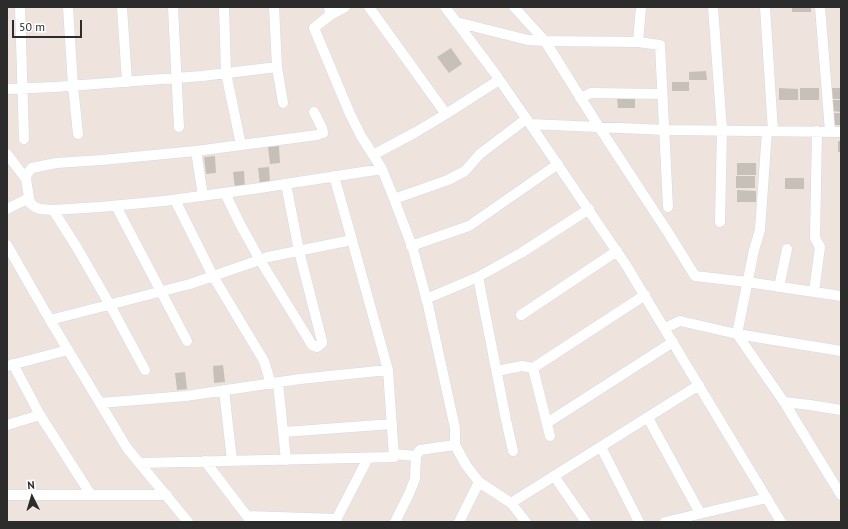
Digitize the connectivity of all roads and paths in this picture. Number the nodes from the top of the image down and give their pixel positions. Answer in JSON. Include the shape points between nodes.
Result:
{"nodes":[{"id":1,"x":20,"y":7,"type":"edge"},
{"id":2,"x":68,"y":7,"type":"edge"},
{"id":3,"x":122,"y":7,"type":"edge"},
{"id":4,"x":173,"y":7,"type":"edge"},
{"id":5,"x":224,"y":7,"type":"edge"},
{"id":6,"x":274,"y":7,"type":"edge"},
{"id":7,"x":345,"y":7,"type":"edge"},
{"id":8,"x":369,"y":7,"type":"edge"},
{"id":9,"x":444,"y":7,"type":"edge"},
{"id":10,"x":514,"y":7,"type":"edge"},
{"id":11,"x":640,"y":7,"type":"edge"},
{"id":12,"x":713,"y":7,"type":"edge"},
{"id":13,"x":765,"y":7,"type":"edge"},
{"id":14,"x":820,"y":7,"type":"edge"},
{"id":15,"x":330,"y":11,"type":"edge"},
{"id":16,"x":456,"y":22,"type":"junction"},
{"id":17,"x":544,"y":41,"type":"junction"},
{"id":18,"x":638,"y":42,"type":"junction"},
{"id":19,"x":277,"y":67,"type":"junction"},
{"id":20,"x":226,"y":73,"type":"junction"},
{"id":21,"x":176,"y":78,"type":"junction"},
{"id":22,"x":499,"y":80,"type":"junction"},
{"id":23,"x":127,"y":82,"type":"junction"},
{"id":24,"x":73,"y":86,"type":"junction"},
{"id":25,"x":7,"y":89,"type":"edge"},
{"id":26,"x":23,"y":89,"type":"junction"},
{"id":27,"x":662,"y":94,"type":"junction"},
{"id":28,"x":580,"y":98,"type":"junction"},
{"id":29,"x":283,"y":103,"type":"dead end"},
{"id":30,"x":314,"y":112,"type":"dead end"},
{"id":31,"x":446,"y":114,"type":"junction"},
{"id":32,"x":528,"y":122,"type":"junction"},
{"id":33,"x":178,"y":127,"type":"dead end"},
{"id":34,"x":599,"y":127,"type":"junction"},
{"id":35,"x":665,"y":130,"type":"junction"},
{"id":36,"x":722,"y":130,"type":"junction"},
{"id":37,"x":770,"y":131,"type":"junction"},
{"id":38,"x":817,"y":131,"type":"junction"},
{"id":39,"x":830,"y":131,"type":"junction"},
{"id":40,"x":841,"y":132,"type":"edge"},
{"id":41,"x":78,"y":134,"type":"dead end"},
{"id":42,"x":24,"y":138,"type":"dead end"},
{"id":43,"x":241,"y":145,"type":"junction"},
{"id":44,"x":196,"y":151,"type":"junction"},
{"id":45,"x":7,"y":154,"type":"edge"},
{"id":46,"x":373,"y":155,"type":"junction"},
{"id":47,"x":558,"y":164,"type":"junction"},
{"id":48,"x":382,"y":169,"type":"junction"},
{"id":49,"x":334,"y":176,"type":"junction"},
{"id":50,"x":26,"y":179,"type":"junction"},
{"id":51,"x":286,"y":184,"type":"junction"},
{"id":52,"x":225,"y":193,"type":"junction"},
{"id":53,"x":203,"y":196,"type":"junction"},
{"id":54,"x":29,"y":198,"type":"junction"},
{"id":55,"x":394,"y":199,"type":"junction"},
{"id":56,"x":175,"y":200,"type":"junction"},
{"id":57,"x":116,"y":206,"type":"junction"},
{"id":58,"x":668,"y":207,"type":"dead end"},
{"id":59,"x":7,"y":209,"type":"edge"},
{"id":60,"x":53,"y":210,"type":"junction"},
{"id":61,"x":589,"y":210,"type":"junction"},
{"id":62,"x":720,"y":222,"type":"dead end"},
{"id":63,"x":352,"y":240,"type":"junction"},
{"id":64,"x":7,"y":245,"type":"edge"},
{"id":65,"x":411,"y":246,"type":"junction"},
{"id":66,"x":787,"y":249,"type":"dead end"},
{"id":67,"x":299,"y":251,"type":"junction"},
{"id":68,"x":617,"y":251,"type":"junction"},
{"id":69,"x":260,"y":260,"type":"junction"},
{"id":70,"x":213,"y":276,"type":"junction"},
{"id":71,"x":478,"y":277,"type":"junction"},
{"id":72,"x":747,"y":282,"type":"junction"},
{"id":73,"x":779,"y":287,"type":"junction"},
{"id":74,"x":161,"y":292,"type":"junction"},
{"id":75,"x":814,"y":292,"type":"junction"},
{"id":76,"x":644,"y":295,"type":"junction"},
{"id":77,"x":841,"y":296,"type":"edge"},
{"id":78,"x":426,"y":298,"type":"junction"},
{"id":79,"x":110,"y":305,"type":"junction"},
{"id":80,"x":521,"y":315,"type":"dead end"},
{"id":81,"x":50,"y":320,"type":"junction"},
{"id":82,"x":665,"y":328,"type":"junction"},
{"id":83,"x":737,"y":334,"type":"junction"},
{"id":84,"x":187,"y":342,"type":"dead end"},
{"id":85,"x":673,"y":342,"type":"junction"},
{"id":86,"x":68,"y":350,"type":"junction"},
{"id":87,"x":841,"y":351,"type":"edge"},
{"id":88,"x":10,"y":365,"type":"edge"},
{"id":89,"x":533,"y":368,"type":"junction"},
{"id":90,"x":145,"y":370,"type":"dead end"},
{"id":91,"x":388,"y":370,"type":"junction"},
{"id":92,"x":497,"y":371,"type":"junction"},
{"id":93,"x":275,"y":383,"type":"junction"},
{"id":94,"x":699,"y":386,"type":"junction"},
{"id":95,"x":224,"y":390,"type":"junction"},
{"id":96,"x":784,"y":402,"type":"junction"},
{"id":97,"x":100,"y":403,"type":"junction"},
{"id":98,"x":841,"y":410,"type":"edge"},
{"id":99,"x":40,"y":415,"type":"junction"},
{"id":100,"x":648,"y":418,"type":"junction"},
{"id":101,"x":547,"y":423,"type":"junction"},
{"id":102,"x":392,"y":424,"type":"junction"},
{"id":103,"x":7,"y":425,"type":"edge"},
{"id":104,"x":284,"y":432,"type":"junction"},
{"id":105,"x":550,"y":436,"type":"dead end"},
{"id":106,"x":455,"y":445,"type":"junction"},
{"id":107,"x":601,"y":447,"type":"junction"},
{"id":108,"x":513,"y":451,"type":"dead end"},
{"id":109,"x":394,"y":454,"type":"junction"},
{"id":110,"x":416,"y":456,"type":"junction"},
{"id":111,"x":368,"y":458,"type":"junction"},
{"id":112,"x":286,"y":460,"type":"junction"},
{"id":113,"x":206,"y":461,"type":"junction"},
{"id":114,"x":232,"y":461,"type":"junction"},
{"id":115,"x":140,"y":463,"type":"junction"},
{"id":116,"x":554,"y":476,"type":"junction"},
{"id":117,"x":479,"y":482,"type":"junction"},
{"id":118,"x":7,"y":495,"type":"edge"},
{"id":119,"x":91,"y":495,"type":"junction"},
{"id":120,"x":841,"y":495,"type":"edge"},
{"id":121,"x":167,"y":496,"type":"junction"},
{"id":122,"x":767,"y":498,"type":"junction"},
{"id":123,"x":511,"y":503,"type":"junction"},
{"id":124,"x":700,"y":514,"type":"junction"},
{"id":125,"x":249,"y":519,"type":"edge"},
{"id":126,"x":521,"y":520,"type":"edge"},
{"id":127,"x":336,"y":521,"type":"edge"},
{"id":128,"x":188,"y":522,"type":"edge"},
{"id":129,"x":394,"y":522,"type":"edge"},
{"id":130,"x":459,"y":522,"type":"edge"},
{"id":131,"x":586,"y":522,"type":"edge"},
{"id":132,"x":639,"y":522,"type":"edge"},
{"id":133,"x":665,"y":522,"type":"edge"},
{"id":134,"x":782,"y":522,"type":"edge"}],
"edges":[{"from":1,"to":26,"type":"street"},
{"from":2,"to":24,"type":"street"},
{"from":3,"to":23,"type":"street"},
{"from":4,"to":21,"type":"street"},
{"from":5,"to":20,"type":"street"},
{"from":6,"to":19,"type":"street"},
{"from":7,"to":15,"type":"street"},
{"from":8,"to":31,"type":"street"},
{"from":9,"to":16,"type":"street"},
{"from":10,"to":17,"type":"street"},
{"from":11,"to":18,"type":"street"},
{"from":12,"to":36,"type":"street"},
{"from":13,"to":37,"type":"street"},
{"from":14,"to":39,"type":"street"},
{"from":15,"to":46,"type":"street","via":[[314,28],[350,114]]},
{"from":16,"to":17,"type":"street","via":[[528,40]]},
{"from":16,"to":22,"type":"street"},
{"from":17,"to":18,"type":"street"},
{"from":17,"to":28,"type":"street"},
{"from":18,"to":27,"type":"street","via":[[660,45]]},
{"from":19,"to":20,"type":"street"},
{"from":19,"to":29,"type":"street"},
{"from":20,"to":21,"type":"street"},
{"from":20,"to":43,"type":"street"},
{"from":21,"to":23,"type":"street"},
{"from":21,"to":33,"type":"street"},
{"from":22,"to":31,"type":"street"},
{"from":22,"to":32,"type":"street"},
{"from":23,"to":24,"type":"street"},
{"from":24,"to":26,"type":"street"},
{"from":24,"to":41,"type":"street"},
{"from":25,"to":26,"type":"street"},
{"from":26,"to":42,"type":"street"},
{"from":27,"to":28,"type":"street","via":[[591,93]]},
{"from":27,"to":35,"type":"street"},
{"from":28,"to":34,"type":"street"},
{"from":30,"to":43,"type":"street","via":[[322,133]]},
{"from":31,"to":46,"type":"street"},
{"from":32,"to":34,"type":"street"},
{"from":32,"to":47,"type":"street"},
{"from":32,"to":55,"type":"street","via":[[480,154],[465,171],[448,180]]},
{"from":34,"to":35,"type":"street"},
{"from":34,"to":72,"type":"street","via":[[695,276]]},
{"from":35,"to":36,"type":"street"},
{"from":35,"to":58,"type":"street"},
{"from":36,"to":37,"type":"street"},
{"from":36,"to":62,"type":"street"},
{"from":37,"to":38,"type":"street"},
{"from":37,"to":72,"type":"street","via":[[760,230]]},
{"from":38,"to":39,"type":"street"},
{"from":38,"to":75,"type":"street","via":[[815,238],[820,247]]},
{"from":39,"to":40,"type":"street"},
{"from":43,"to":44,"type":"street"},
{"from":44,"to":50,"type":"street","via":[[56,163],[32,168]]},
{"from":44,"to":53,"type":"street"},
{"from":45,"to":50,"type":"street"},
{"from":46,"to":48,"type":"street"},
{"from":47,"to":61,"type":"street"},
{"from":47,"to":65,"type":"street","via":[[469,226]]},
{"from":48,"to":49,"type":"street"},
{"from":48,"to":55,"type":"street"},
{"from":49,"to":51,"type":"street"},
{"from":49,"to":63,"type":"street"},
{"from":50,"to":54,"type":"street"},
{"from":51,"to":52,"type":"street"},
{"from":51,"to":67,"type":"street"},
{"from":52,"to":53,"type":"street"},
{"from":52,"to":69,"type":"street"},
{"from":53,"to":56,"type":"street"},
{"from":54,"to":59,"type":"street"},
{"from":54,"to":60,"type":"street","via":[[35,207]]},
{"from":55,"to":65,"type":"street"},
{"from":56,"to":57,"type":"street"},
{"from":56,"to":70,"type":"street"},
{"from":57,"to":60,"type":"street"},
{"from":57,"to":74,"type":"street"},
{"from":60,"to":79,"type":"street"},
{"from":61,"to":68,"type":"street"},
{"from":61,"to":71,"type":"street"},
{"from":63,"to":67,"type":"street"},
{"from":63,"to":91,"type":"street"},
{"from":64,"to":81,"type":"street"},
{"from":65,"to":78,"type":"street"},
{"from":66,"to":73,"type":"street"},
{"from":67,"to":69,"type":"street"},
{"from":67,"to":69,"type":"street","via":[[322,341],[317,347],[312,345]]},
{"from":68,"to":76,"type":"street"},
{"from":68,"to":80,"type":"street"},
{"from":69,"to":70,"type":"street"},
{"from":70,"to":74,"type":"street"},
{"from":70,"to":93,"type":"street"},
{"from":71,"to":78,"type":"street"},
{"from":71,"to":92,"type":"street"},
{"from":72,"to":73,"type":"street"},
{"from":72,"to":83,"type":"street"},
{"from":73,"to":75,"type":"street"},
{"from":74,"to":79,"type":"street"},
{"from":74,"to":84,"type":"street"},
{"from":75,"to":77,"type":"street"},
{"from":76,"to":82,"type":"street"},
{"from":76,"to":89,"type":"street"},
{"from":78,"to":106,"type":"street","via":[[454,428]]},
{"from":79,"to":81,"type":"street"},
{"from":79,"to":90,"type":"street"},
{"from":81,"to":86,"type":"street"},
{"from":82,"to":83,"type":"street","via":[[680,321]]},
{"from":82,"to":85,"type":"street"},
{"from":83,"to":87,"type":"street"},
{"from":83,"to":96,"type":"street"},
{"from":85,"to":94,"type":"street"},
{"from":85,"to":101,"type":"street"},
{"from":86,"to":88,"type":"street"},
{"from":86,"to":97,"type":"street"},
{"from":88,"to":99,"type":"street"},
{"from":89,"to":92,"type":"street","via":[[522,366]]},
{"from":89,"to":101,"type":"street"},
{"from":91,"to":93,"type":"street"},
{"from":91,"to":102,"type":"street"},
{"from":92,"to":108,"type":"street"},
{"from":93,"to":95,"type":"street"},
{"from":93,"to":104,"type":"street"},
{"from":94,"to":100,"type":"street"},
{"from":94,"to":122,"type":"street"},
{"from":95,"to":97,"type":"street","via":[[186,396]]},
{"from":95,"to":114,"type":"street"},
{"from":96,"to":98,"type":"street"},
{"from":96,"to":120,"type":"street"},
{"from":97,"to":115,"type":"street","via":[[127,448]]},
{"from":99,"to":103,"type":"street"},
{"from":99,"to":119,"type":"street"},
{"from":100,"to":107,"type":"street"},
{"from":100,"to":124,"type":"street"},
{"from":101,"to":105,"type":"street"},
{"from":102,"to":104,"type":"street"},
{"from":102,"to":109,"type":"street"},
{"from":104,"to":112,"type":"street"},
{"from":106,"to":110,"type":"street","via":[[420,450]]},
{"from":106,"to":117,"type":"street"},
{"from":107,"to":116,"type":"street"},
{"from":107,"to":132,"type":"street"},
{"from":109,"to":110,"type":"street"},
{"from":109,"to":111,"type":"street","via":[[394,457]]},
{"from":110,"to":129,"type":"street","via":[[416,479]]},
{"from":111,"to":112,"type":"street"},
{"from":111,"to":127,"type":"street"},
{"from":112,"to":114,"type":"street"},
{"from":113,"to":114,"type":"street"},
{"from":113,"to":115,"type":"street"},
{"from":113,"to":125,"type":"street"},
{"from":115,"to":121,"type":"street"},
{"from":116,"to":123,"type":"street"},
{"from":116,"to":131,"type":"street"},
{"from":117,"to":123,"type":"street"},
{"from":117,"to":130,"type":"street"},
{"from":118,"to":119,"type":"street"},
{"from":119,"to":121,"type":"street"},
{"from":121,"to":128,"type":"street"},
{"from":122,"to":124,"type":"street"},
{"from":122,"to":134,"type":"street"},
{"from":123,"to":126,"type":"street"},
{"from":124,"to":133,"type":"street"},
{"from":125,"to":127,"type":"street"}]}
